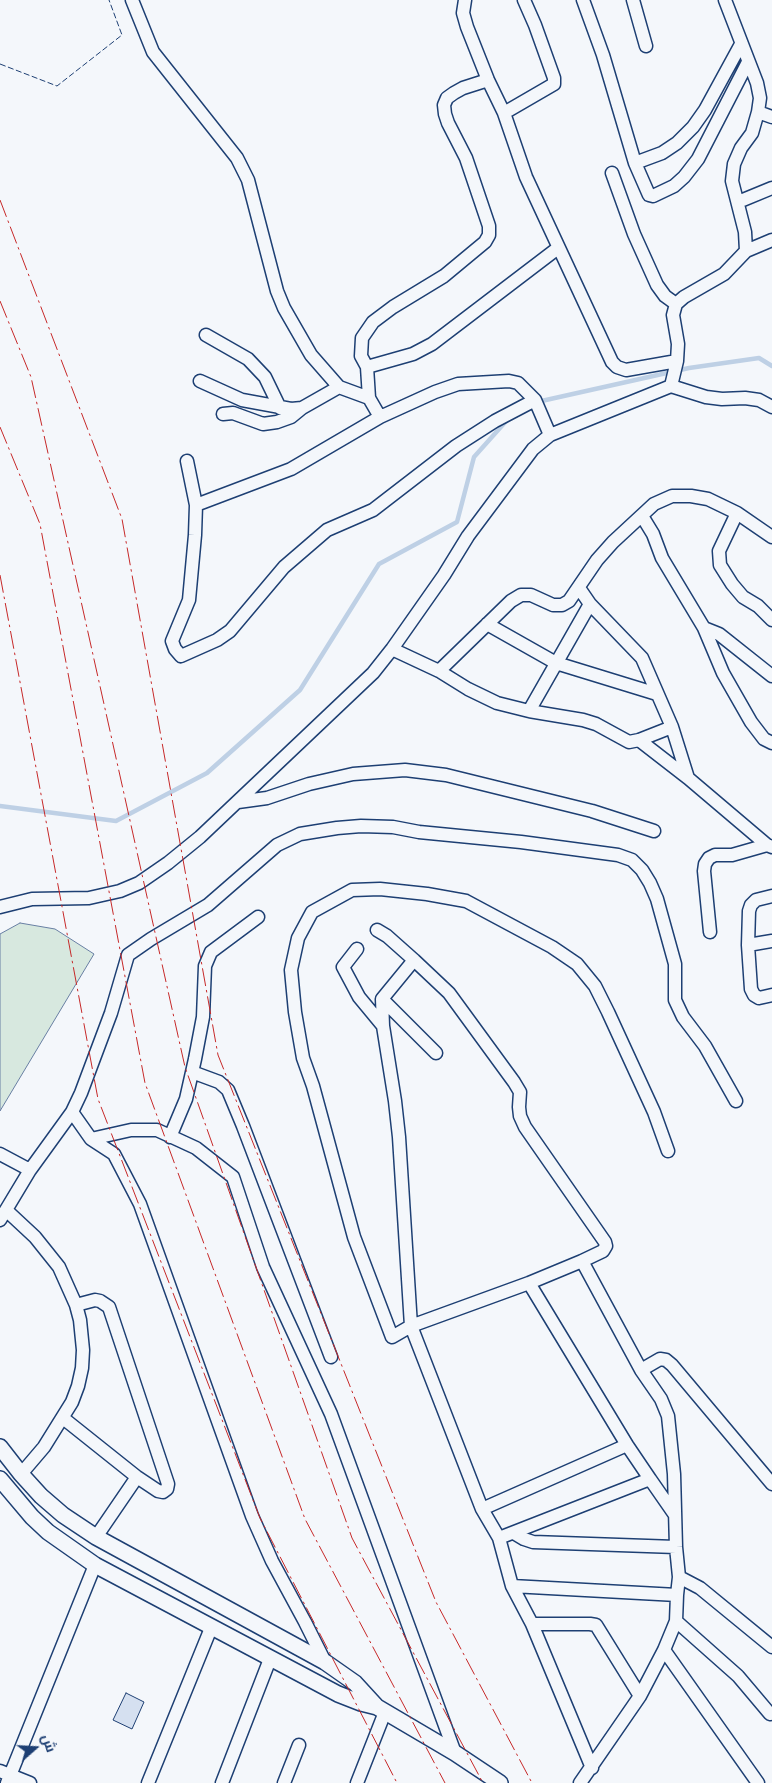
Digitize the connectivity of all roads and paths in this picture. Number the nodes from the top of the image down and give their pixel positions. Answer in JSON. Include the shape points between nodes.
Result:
{"nodes":[{"id":1,"x":132,"y":0,"type":"edge"},
{"id":2,"x":464,"y":0,"type":"edge"},
{"id":3,"x":524,"y":0,"type":"edge"},
{"id":4,"x":583,"y":0,"type":"edge"},
{"id":5,"x":633,"y":0,"type":"edge"},
{"id":6,"x":725,"y":0,"type":"edge"},
{"id":7,"x":741,"y":44,"type":"junction"},
{"id":8,"x":646,"y":46,"type":"dead end"},
{"id":9,"x":748,"y":62,"type":"junction"},
{"id":10,"x":488,"y":80,"type":"junction"},
{"id":11,"x":758,"y":112,"type":"junction"},
{"id":12,"x":504,"y":113,"type":"junction"},
{"id":13,"x":772,"y":117,"type":"edge"},
{"id":14,"x":635,"y":163,"type":"junction"},
{"id":15,"x":612,"y":173,"type":"dead end"},
{"id":16,"x":772,"y":188,"type":"edge"},
{"id":17,"x":738,"y":202,"type":"junction"},
{"id":18,"x":772,"y":240,"type":"edge"},
{"id":19,"x":558,"y":248,"type":"junction"},
{"id":20,"x":746,"y":251,"type":"junction"},
{"id":21,"x":676,"y":304,"type":"junction"},
{"id":22,"x":206,"y":335,"type":"dead end"},
{"id":23,"x":677,"y":361,"type":"junction"},
{"id":24,"x":367,"y":367,"type":"junction"},
{"id":25,"x":200,"y":381,"type":"dead end"},
{"id":26,"x":671,"y":386,"type":"junction"},
{"id":27,"x":339,"y":387,"type":"junction"},
{"id":28,"x":368,"y":398,"type":"junction"},
{"id":29,"x":535,"y":400,"type":"junction"},
{"id":30,"x":772,"y":407,"type":"edge"},
{"id":31,"x":280,"y":408,"type":"junction"},
{"id":32,"x":302,"y":408,"type":"junction"},
{"id":33,"x":223,"y":414,"type":"dead end"},
{"id":34,"x":380,"y":417,"type":"junction"},
{"id":35,"x":550,"y":435,"type":"junction"},
{"id":36,"x":186,"y":461,"type":"dead end"},
{"id":37,"x":196,"y":505,"type":"junction"},
{"id":38,"x":737,"y":513,"type":"junction"},
{"id":39,"x":642,"y":516,"type":"junction"},
{"id":40,"x":772,"y":537,"type":"edge"},
{"id":41,"x":579,"y":588,"type":"junction"},
{"id":42,"x":590,"y":604,"type":"junction"},
{"id":43,"x":772,"y":620,"type":"edge"},
{"id":44,"x":487,"y":624,"type":"junction"},
{"id":45,"x":704,"y":628,"type":"junction"},
{"id":46,"x":392,"y":649,"type":"junction"},
{"id":47,"x":556,"y":663,"type":"junction"},
{"id":48,"x":439,"y":671,"type":"junction"},
{"id":49,"x":772,"y":676,"type":"edge"},
{"id":50,"x":657,"y":694,"type":"junction"},
{"id":51,"x":529,"y":711,"type":"junction"},
{"id":52,"x":672,"y":727,"type":"junction"},
{"id":53,"x":639,"y":740,"type":"junction"},
{"id":54,"x":772,"y":743,"type":"edge"},
{"id":55,"x":688,"y":778,"type":"junction"},
{"id":56,"x":238,"y":802,"type":"junction"},
{"id":57,"x":654,"y":831,"type":"dead end"},
{"id":58,"x":769,"y":846,"type":"edge"},
{"id":59,"x":772,"y":896,"type":"edge"},
{"id":60,"x":0,"y":907,"type":"edge"},
{"id":61,"x":258,"y":917,"type":"dead end"},
{"id":62,"x":377,"y":930,"type":"dead end"},
{"id":63,"x":710,"y":932,"type":"dead end"},
{"id":64,"x":772,"y":942,"type":"edge"},
{"id":65,"x":748,"y":944,"type":"junction"},
{"id":66,"x":357,"y":949,"type":"dead end"},
{"id":67,"x":414,"y":960,"type":"junction"},
{"id":68,"x":772,"y":996,"type":"edge"},
{"id":69,"x":382,"y":999,"type":"junction"},
{"id":70,"x":383,"y":1026,"type":"junction"},
{"id":71,"x":436,"y":1053,"type":"dead end"},
{"id":72,"x":192,"y":1072,"type":"junction"},
{"id":73,"x":736,"y":1102,"type":"dead end"},
{"id":74,"x":72,"y":1112,"type":"junction"},
{"id":75,"x":170,"y":1136,"type":"junction"},
{"id":76,"x":90,"y":1139,"type":"junction"},
{"id":77,"x":668,"y":1151,"type":"dead end"},
{"id":78,"x":0,"y":1154,"type":"edge"},
{"id":79,"x":30,"y":1170,"type":"junction"},
{"id":80,"x":3,"y":1215,"type":"edge"},
{"id":81,"x":582,"y":1261,"type":"junction"},
{"id":82,"x":529,"y":1283,"type":"junction"},
{"id":83,"x":76,"y":1305,"type":"junction"},
{"id":84,"x":411,"y":1326,"type":"junction"},
{"id":85,"x":331,"y":1357,"type":"dead end"},
{"id":86,"x":641,"y":1370,"type":"junction"},
{"id":87,"x":63,"y":1418,"type":"junction"},
{"id":88,"x":627,"y":1445,"type":"junction"},
{"id":89,"x":0,"y":1447,"type":"edge"},
{"id":90,"x":21,"y":1474,"type":"junction"},
{"id":91,"x":137,"y":1477,"type":"junction"},
{"id":92,"x":650,"y":1480,"type":"junction"},
{"id":93,"x":1,"y":1484,"type":"edge"},
{"id":94,"x":772,"y":1484,"type":"edge"},
{"id":95,"x":482,"y":1509,"type":"junction"},
{"id":96,"x":675,"y":1515,"type":"junction"},
{"id":97,"x":514,"y":1533,"type":"junction"},
{"id":98,"x":96,"y":1538,"type":"junction"},
{"id":99,"x":499,"y":1538,"type":"junction"},
{"id":100,"x":676,"y":1547,"type":"junction"},
{"id":101,"x":94,"y":1565,"type":"junction"},
{"id":102,"x":679,"y":1577,"type":"junction"},
{"id":103,"x":512,"y":1586,"type":"junction"},
{"id":104,"x":677,"y":1595,"type":"junction"},
{"id":105,"x":676,"y":1621,"type":"junction"},
{"id":106,"x":532,"y":1624,"type":"junction"},
{"id":107,"x":211,"y":1628,"type":"junction"},
{"id":108,"x":772,"y":1647,"type":"edge"},
{"id":109,"x":664,"y":1650,"type":"junction"},
{"id":110,"x":270,"y":1659,"type":"junction"},
{"id":111,"x":324,"y":1662,"type":"junction"},
{"id":112,"x":344,"y":1674,"type":"junction"},
{"id":113,"x":338,"y":1694,"type":"junction"},
{"id":114,"x":640,"y":1696,"type":"junction"},
{"id":115,"x":381,"y":1709,"type":"junction"},
{"id":116,"x":770,"y":1714,"type":"dead end"},
{"id":117,"x":299,"y":1745,"type":"dead end"},
{"id":118,"x":455,"y":1753,"type":"junction"},
{"id":119,"x":592,"y":1768,"type":"junction"},
{"id":120,"x":5,"y":1776,"type":"edge"},
{"id":121,"x":30,"y":1783,"type":"edge"},
{"id":122,"x":148,"y":1783,"type":"edge"},
{"id":123,"x":222,"y":1783,"type":"edge"},
{"id":124,"x":284,"y":1783,"type":"edge"},
{"id":125,"x":357,"y":1783,"type":"edge"},
{"id":126,"x":500,"y":1783,"type":"edge"},
{"id":127,"x":580,"y":1783,"type":"edge"},
{"id":128,"x":758,"y":1783,"type":"edge"}],
"edges":[{"from":1,"to":27,"type":"street","via":[[153,52],[237,158],[248,180],[284,308],[311,355]]},
{"from":2,"to":10,"type":"street","via":[[467,27]]},
{"from":3,"to":12,"type":"street","via":[[554,84]]},
{"from":4,"to":14,"type":"street"},
{"from":5,"to":8,"type":"street"},
{"from":6,"to":7,"type":"street"},
{"from":7,"to":9,"type":"street"},
{"from":7,"to":14,"type":"street","via":[[693,127],[662,153]]},
{"from":9,"to":11,"type":"street","via":[[757,83]]},
{"from":9,"to":14,"type":"street","via":[[707,144],[674,186],[649,195]]},
{"from":10,"to":12,"type":"street"},
{"from":10,"to":24,"type":"street","via":[[454,93],[444,105],[448,123],[466,158],[489,226],[489,235],[444,276],[373,322],[362,338],[361,356]]},
{"from":11,"to":13,"type":"street"},
{"from":11,"to":17,"type":"street","via":[[752,133],[734,164],[732,181]]},
{"from":12,"to":19,"type":"street","via":[[526,177]]},
{"from":15,"to":21,"type":"street","via":[[657,285]]},
{"from":16,"to":17,"type":"street"},
{"from":17,"to":20,"type":"street"},
{"from":18,"to":20,"type":"street"},
{"from":19,"to":23,"type":"street","via":[[617,367],[626,370]]},
{"from":19,"to":24,"type":"street","via":[[432,344],[413,354]]},
{"from":20,"to":21,"type":"street","via":[[724,274],[684,296]]},
{"from":21,"to":23,"type":"street","via":[[672,315],[678,344]]},
{"from":22,"to":31,"type":"street","via":[[248,359],[264,378]]},
{"from":23,"to":26,"type":"street"},
{"from":24,"to":28,"type":"street"},
{"from":25,"to":31,"type":"street","via":[[242,400]]},
{"from":26,"to":30,"type":"street","via":[[706,397],[759,400]]},
{"from":26,"to":35,"type":"street"},
{"from":27,"to":28,"type":"street"},
{"from":27,"to":32,"type":"street"},
{"from":28,"to":34,"type":"street"},
{"from":29,"to":34,"type":"street","via":[[518,383],[509,381],[458,384]]},
{"from":29,"to":35,"type":"street"},
{"from":29,"to":37,"type":"street","via":[[456,446],[373,510],[327,530],[284,567],[230,631],[181,656],[172,641],[189,600]]},
{"from":31,"to":32,"type":"street"},
{"from":32,"to":33,"type":"street","via":[[291,417],[263,424],[233,413]]},
{"from":34,"to":37,"type":"street","via":[[291,469]]},
{"from":35,"to":46,"type":"street","via":[[533,449],[468,536]]},
{"from":36,"to":37,"type":"street"},
{"from":38,"to":39,"type":"street","via":[[708,499],[672,496],[654,504]]},
{"from":38,"to":40,"type":"street"},
{"from":38,"to":43,"type":"street","via":[[718,551],[720,565],[743,597]]},
{"from":39,"to":41,"type":"street","via":[[597,560]]},
{"from":39,"to":45,"type":"street","via":[[662,558]]},
{"from":41,"to":42,"type":"street"},
{"from":41,"to":44,"type":"street","via":[[562,605],[521,595]]},
{"from":42,"to":47,"type":"street"},
{"from":42,"to":50,"type":"street","via":[[642,658]]},
{"from":44,"to":47,"type":"street"},
{"from":44,"to":48,"type":"street"},
{"from":45,"to":49,"type":"street","via":[[719,634]]},
{"from":45,"to":54,"type":"street","via":[[723,673],[751,722],[764,739]]},
{"from":46,"to":48,"type":"street"},
{"from":46,"to":56,"type":"street","via":[[373,673]]},
{"from":47,"to":50,"type":"street"},
{"from":47,"to":51,"type":"street"},
{"from":48,"to":51,"type":"street","via":[[497,703]]},
{"from":50,"to":52,"type":"street"},
{"from":51,"to":53,"type":"street","via":[[583,720],[629,742]]},
{"from":52,"to":53,"type":"street"},
{"from":52,"to":55,"type":"street"},
{"from":53,"to":55,"type":"street"},
{"from":55,"to":58,"type":"street"},
{"from":56,"to":57,"type":"street","via":[[267,798],[353,774],[405,770],[446,775],[592,811]]},
{"from":56,"to":60,"type":"street","via":[[168,863],[126,889],[89,898],[32,899]]},
{"from":58,"to":63,"type":"street","via":[[709,858],[704,871]]},
{"from":59,"to":65,"type":"street","via":[[751,904]]},
{"from":61,"to":72,"type":"street","via":[[211,952],[205,966],[203,1017]]},
{"from":62,"to":67,"type":"street"},
{"from":64,"to":65,"type":"street"},
{"from":65,"to":68,"type":"street","via":[[751,989],[759,998]]},
{"from":66,"to":70,"type":"street","via":[[343,967],[359,998]]},
{"from":67,"to":69,"type":"street"},
{"from":67,"to":81,"type":"street","via":[[449,993],[514,1082],[520,1092],[520,1116],[526,1127],[605,1242],[605,1249]]},
{"from":69,"to":70,"type":"street"},
{"from":69,"to":71,"type":"street"},
{"from":70,"to":84,"type":"street","via":[[396,1101]]},
{"from":72,"to":75,"type":"street","via":[[186,1099]]},
{"from":72,"to":85,"type":"street","via":[[219,1082],[228,1090]]},
{"from":73,"to":74,"type":"street","via":[[706,1046],[679,1008],[675,964],[656,899],[650,883],[632,860],[618,855],[521,842],[361,826],[300,834],[277,845],[208,905],[128,955],[106,1030]]},
{"from":74,"to":76,"type":"street"},
{"from":74,"to":79,"type":"street"},
{"from":75,"to":76,"type":"street","via":[[157,1130],[131,1130]]},
{"from":75,"to":118,"type":"street","via":[[196,1148],[233,1177],[263,1268],[331,1414]]},
{"from":76,"to":111,"type":"street","via":[[114,1154],[140,1204],[252,1516]]},
{"from":77,"to":84,"type":"street","via":[[654,1112],[594,986],[577,964],[552,947],[466,901],[427,894],[352,890],[312,912],[298,938],[291,970],[303,1058],[354,1237],[392,1336]]},
{"from":78,"to":79,"type":"street"},
{"from":79,"to":80,"type":"street"},
{"from":80,"to":83,"type":"street","via":[[21,1223],[48,1252],[66,1279]]},
{"from":81,"to":82,"type":"street"},
{"from":81,"to":86,"type":"street"},
{"from":82,"to":84,"type":"street"},
{"from":82,"to":88,"type":"street"},
{"from":83,"to":87,"type":"street","via":[[82,1335],[82,1368],[72,1402]]},
{"from":83,"to":91,"type":"street","via":[[95,1300],[109,1307],[167,1489],[158,1491]]},
{"from":84,"to":95,"type":"street"},
{"from":86,"to":94,"type":"street","via":[[660,1359],[672,1365]]},
{"from":86,"to":96,"type":"street","via":[[661,1399],[668,1416]]},
{"from":87,"to":90,"type":"street"},
{"from":87,"to":91,"type":"street"},
{"from":88,"to":92,"type":"street"},
{"from":88,"to":95,"type":"street"},
{"from":89,"to":90,"type":"street"},
{"from":90,"to":98,"type":"street","via":[[52,1506]]},
{"from":91,"to":98,"type":"street"},
{"from":92,"to":96,"type":"street"},
{"from":92,"to":97,"type":"street"},
{"from":93,"to":101,"type":"street","via":[[48,1532]]},
{"from":95,"to":99,"type":"street"},
{"from":96,"to":100,"type":"street"},
{"from":97,"to":99,"type":"street"},
{"from":97,"to":100,"type":"street","via":[[533,1542]]},
{"from":98,"to":111,"type":"street"},
{"from":99,"to":103,"type":"street"},
{"from":100,"to":102,"type":"street"},
{"from":101,"to":107,"type":"street"},
{"from":101,"to":120,"type":"street"},
{"from":102,"to":104,"type":"street"},
{"from":102,"to":108,"type":"street","via":[[700,1588]]},
{"from":103,"to":104,"type":"street"},
{"from":103,"to":106,"type":"street"},
{"from":104,"to":105,"type":"street"},
{"from":105,"to":109,"type":"street"},
{"from":105,"to":116,"type":"street","via":[[738,1676]]},
{"from":106,"to":114,"type":"street","via":[[596,1625]]},
{"from":106,"to":119,"type":"street"},
{"from":107,"to":110,"type":"street"},
{"from":107,"to":122,"type":"street"},
{"from":109,"to":114,"type":"street"},
{"from":109,"to":128,"type":"street"},
{"from":110,"to":113,"type":"street"},
{"from":110,"to":123,"type":"street"},
{"from":111,"to":112,"type":"street"},
{"from":112,"to":113,"type":"street","via":[[347,1684]]},
{"from":112,"to":115,"type":"street"},
{"from":113,"to":115,"type":"street"},
{"from":114,"to":119,"type":"street"},
{"from":115,"to":118,"type":"street"},
{"from":115,"to":125,"type":"street"},
{"from":117,"to":124,"type":"street"},
{"from":118,"to":126,"type":"street"},
{"from":119,"to":127,"type":"street"},
{"from":120,"to":121,"type":"street"}]}
